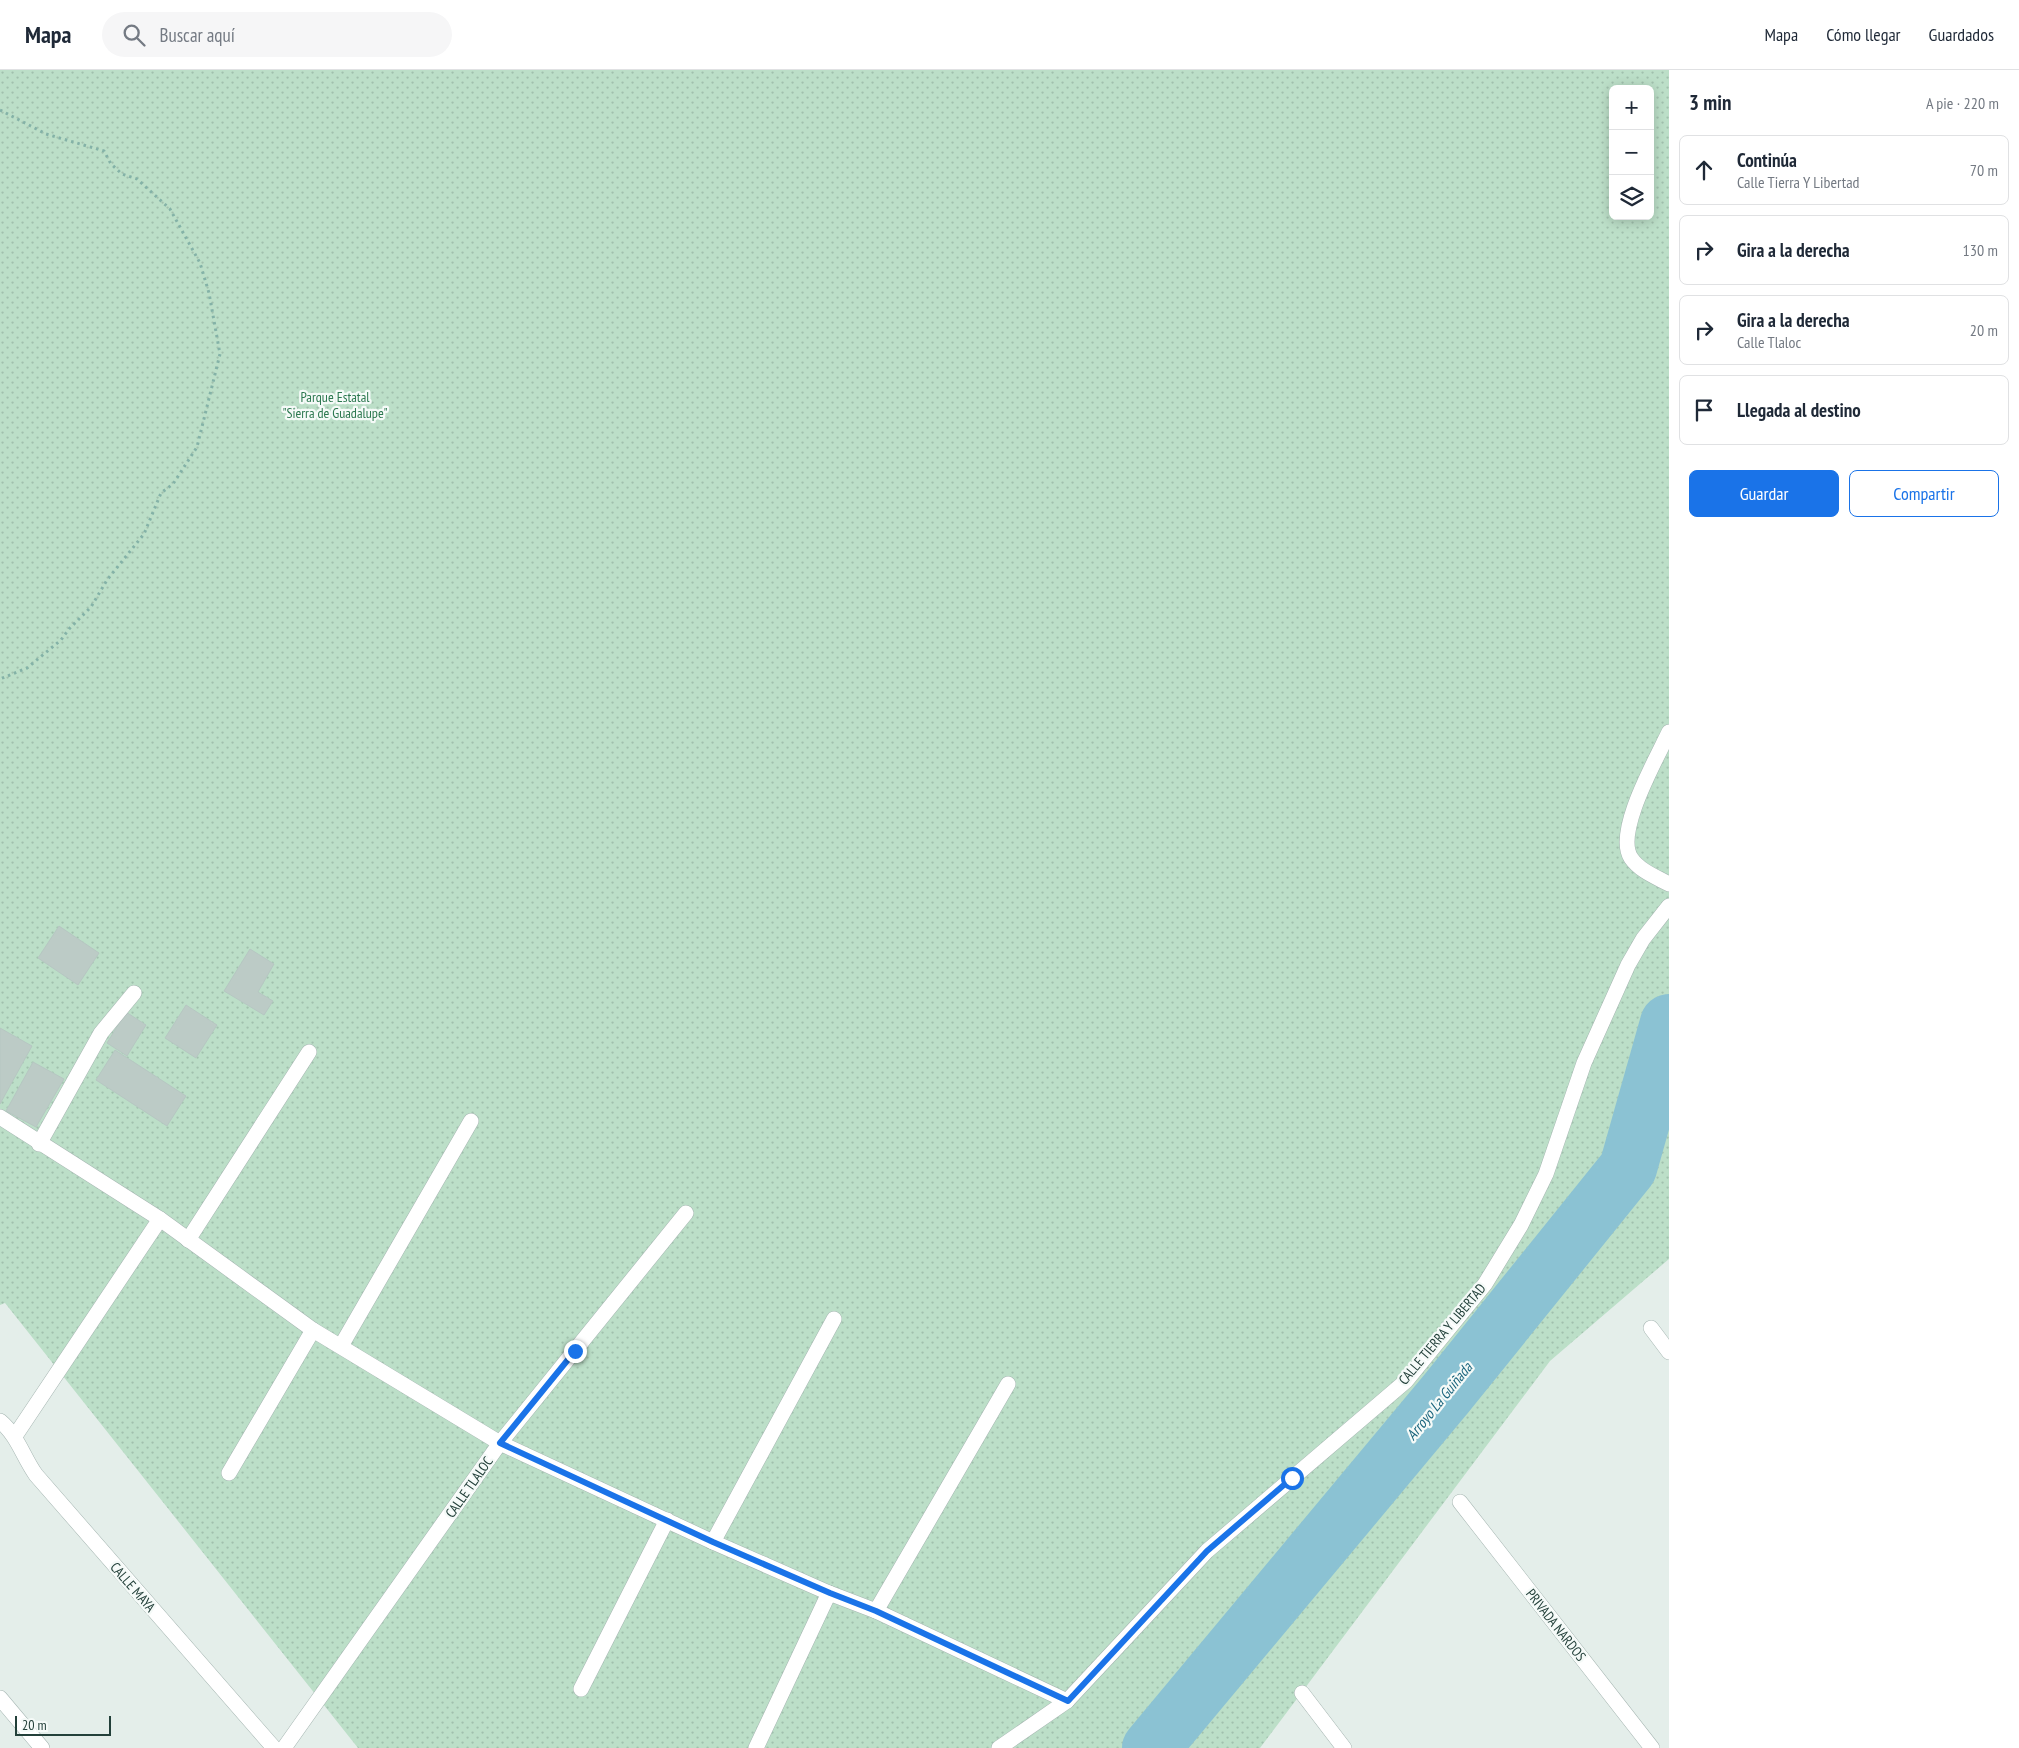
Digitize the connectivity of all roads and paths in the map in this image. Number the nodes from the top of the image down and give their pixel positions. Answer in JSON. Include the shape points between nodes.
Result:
{"nodes":[{"id":1,"x":0,"y":110,"type":"edge"},
{"id":2,"x":0,"y":679,"type":"edge"},
{"id":3,"x":1669,"y":732,"type":"edge"},
{"id":4,"x":1669,"y":884,"type":"edge"},
{"id":5,"x":1669,"y":906,"type":"edge"},
{"id":6,"x":134,"y":993,"type":"dead end"},
{"id":7,"x":309,"y":1052,"type":"dead end"},
{"id":8,"x":0,"y":1117,"type":"edge"},
{"id":9,"x":471,"y":1121,"type":"dead end"},
{"id":10,"x":39,"y":1144,"type":"junction"},
{"id":11,"x":686,"y":1213,"type":"dead end"},
{"id":12,"x":160,"y":1219,"type":"junction"},
{"id":13,"x":188,"y":1240,"type":"junction"},
{"id":14,"x":834,"y":1319,"type":"dead end"},
{"id":15,"x":1651,"y":1328,"type":"dead end"},
{"id":16,"x":313,"y":1330,"type":"junction"},
{"id":17,"x":341,"y":1346,"type":"junction"},
{"id":18,"x":1669,"y":1352,"type":"edge"},
{"id":19,"x":1008,"y":1384,"type":"dead end"},
{"id":20,"x":0,"y":1421,"type":"edge"},
{"id":21,"x":15,"y":1436,"type":"junction"},
{"id":22,"x":500,"y":1443,"type":"junction"},
{"id":23,"x":229,"y":1473,"type":"dead end"},
{"id":24,"x":1460,"y":1502,"type":"dead end"},
{"id":25,"x":667,"y":1520,"type":"junction"},
{"id":26,"x":713,"y":1542,"type":"junction"},
{"id":27,"x":830,"y":1593,"type":"junction"},
{"id":28,"x":876,"y":1611,"type":"junction"},
{"id":29,"x":581,"y":1689,"type":"dead end"},
{"id":30,"x":1302,"y":1694,"type":"dead end"},
{"id":31,"x":0,"y":1698,"type":"edge"},
{"id":32,"x":1068,"y":1701,"type":"junction"},
{"id":33,"x":42,"y":1748,"type":"edge"},
{"id":34,"x":274,"y":1748,"type":"edge"},
{"id":35,"x":284,"y":1748,"type":"edge"},
{"id":36,"x":756,"y":1748,"type":"edge"},
{"id":37,"x":999,"y":1748,"type":"edge"},
{"id":38,"x":1344,"y":1748,"type":"edge"},
{"id":39,"x":1652,"y":1748,"type":"edge"}],
"edges":[{"from":1,"to":2,"type":"path","via":[[46,134],[104,151],[122,174],[137,179],[170,209],[200,263],[220,354],[196,447],[173,484],[161,493],[144,534],[107,580],[91,607],[61,640],[27,668]]},
{"from":3,"to":4,"type":"street","via":[[1627,832],[1627,846],[1636,864]]},
{"from":5,"to":32,"type":"street","name":"CALLE TIERRA Y LIBERTAD","via":[[1643,939],[1628,965],[1584,1063],[1546,1174],[1521,1225],[1485,1284],[1406,1381],[1207,1551]]},
{"from":6,"to":10,"type":"street","via":[[101,1033]]},
{"from":7,"to":13,"type":"street"},
{"from":8,"to":10,"type":"street"},
{"from":9,"to":17,"type":"street"},
{"from":10,"to":12,"type":"street"},
{"from":11,"to":22,"type":"street","name":"CALLE TLALOC"},
{"from":12,"to":13,"type":"street"},
{"from":12,"to":21,"type":"street"},
{"from":13,"to":16,"type":"street"},
{"from":14,"to":26,"type":"street"},
{"from":15,"to":18,"type":"street"},
{"from":16,"to":17,"type":"street"},
{"from":16,"to":23,"type":"street"},
{"from":17,"to":22,"type":"street"},
{"from":19,"to":28,"type":"street"},
{"from":20,"to":21,"type":"street","name":"CALLE MAYA"},
{"from":21,"to":34,"type":"street","name":"CALLE MAYA","via":[[36,1475]]},
{"from":22,"to":25,"type":"street"},
{"from":22,"to":35,"type":"street","name":"CALLE TLALOC"},
{"from":24,"to":39,"type":"street","name":"PRIVADA NARDOS"},
{"from":25,"to":26,"type":"street"},
{"from":25,"to":29,"type":"street"},
{"from":26,"to":27,"type":"street"},
{"from":27,"to":28,"type":"street"},
{"from":27,"to":36,"type":"street"},
{"from":28,"to":32,"type":"street"},
{"from":30,"to":38,"type":"street"},
{"from":31,"to":33,"type":"street"},
{"from":32,"to":37,"type":"street","name":"CALLE TIERRA Y LIBERTAD"}]}
